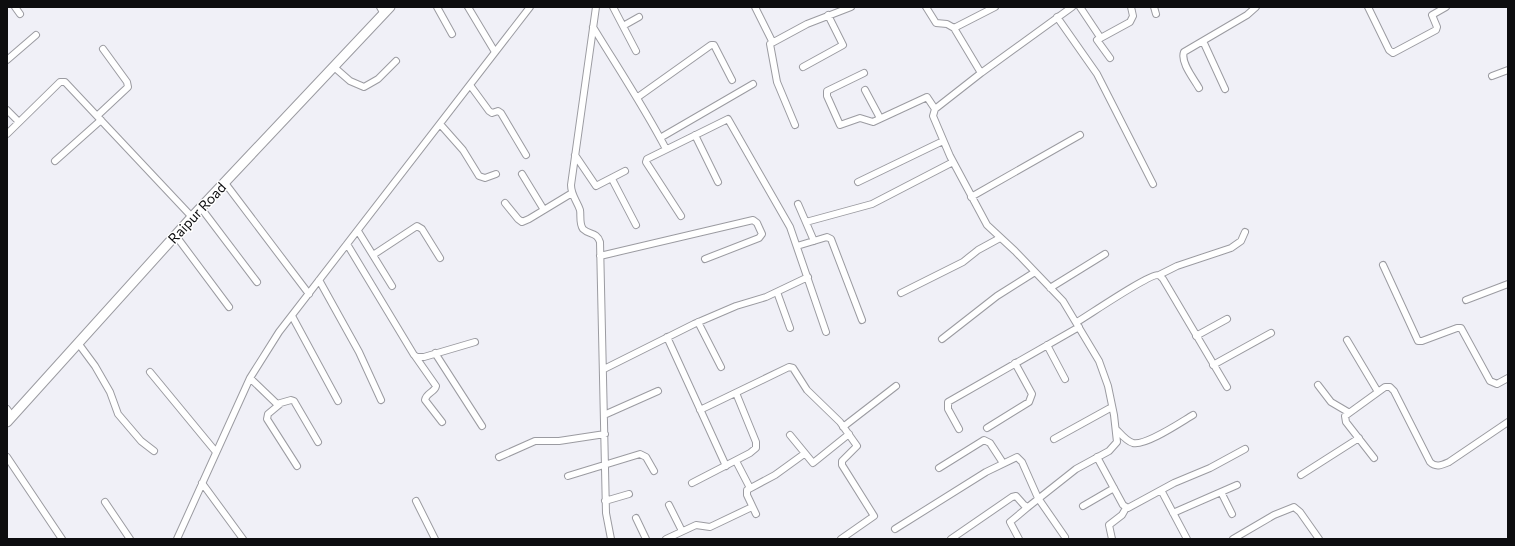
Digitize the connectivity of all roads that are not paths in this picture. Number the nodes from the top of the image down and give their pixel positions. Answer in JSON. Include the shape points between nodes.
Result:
{"nodes":[{"id":1,"x":15,"y":7,"type":"edge"},
{"id":2,"x":437,"y":7,"type":"edge"},
{"id":3,"x":468,"y":7,"type":"edge"},
{"id":4,"x":530,"y":7,"type":"edge"},
{"id":5,"x":596,"y":7,"type":"edge"},
{"id":6,"x":613,"y":7,"type":"edge"},
{"id":7,"x":755,"y":7,"type":"edge"},
{"id":8,"x":851,"y":7,"type":"edge"},
{"id":9,"x":926,"y":7,"type":"edge"},
{"id":10,"x":995,"y":7,"type":"edge"},
{"id":11,"x":1072,"y":7,"type":"edge"},
{"id":12,"x":1080,"y":7,"type":"edge"},
{"id":13,"x":1154,"y":7,"type":"edge"},
{"id":14,"x":1256,"y":7,"type":"edge"},
{"id":15,"x":1368,"y":7,"type":"edge"},
{"id":16,"x":1446,"y":7,"type":"edge"},
{"id":17,"x":1133,"y":8,"type":"edge"},
{"id":18,"x":384,"y":9,"type":"edge"},
{"id":19,"x":842,"y":9,"type":"edge"},
{"id":20,"x":20,"y":14,"type":"dead end"},
{"id":21,"x":1156,"y":14,"type":"dead end"},
{"id":22,"x":828,"y":15,"type":"junction"},
{"id":23,"x":638,"y":17,"type":"dead end"},
{"id":24,"x":1057,"y":17,"type":"junction"},
{"id":25,"x":623,"y":26,"type":"junction"},
{"id":26,"x":593,"y":27,"type":"junction"},
{"id":27,"x":954,"y":28,"type":"junction"},
{"id":28,"x":452,"y":34,"type":"dead end"},
{"id":29,"x":36,"y":35,"type":"dead end"},
{"id":30,"x":1100,"y":37,"type":"junction"},
{"id":31,"x":1203,"y":41,"type":"junction"},
{"id":32,"x":772,"y":42,"type":"junction"},
{"id":33,"x":103,"y":49,"type":"dead end"},
{"id":34,"x":495,"y":52,"type":"junction"},
{"id":35,"x":636,"y":52,"type":"dead end"},
{"id":36,"x":1110,"y":58,"type":"dead end"},
{"id":37,"x":7,"y":60,"type":"edge"},
{"id":38,"x":396,"y":61,"type":"dead end"},
{"id":39,"x":334,"y":67,"type":"junction"},
{"id":40,"x":803,"y":67,"type":"dead end"},
{"id":41,"x":1508,"y":70,"type":"edge"},
{"id":42,"x":864,"y":73,"type":"dead end"},
{"id":43,"x":981,"y":73,"type":"junction"},
{"id":44,"x":1492,"y":76,"type":"dead end"},
{"id":45,"x":732,"y":80,"type":"dead end"},
{"id":46,"x":753,"y":84,"type":"dead end"},
{"id":47,"x":470,"y":85,"type":"junction"},
{"id":48,"x":1199,"y":88,"type":"dead end"},
{"id":49,"x":1225,"y":88,"type":"dead end"},
{"id":50,"x":865,"y":90,"type":"dead end"},
{"id":51,"x":638,"y":97,"type":"junction"},
{"id":52,"x":935,"y":109,"type":"junction"},
{"id":53,"x":7,"y":110,"type":"edge"},
{"id":54,"x":99,"y":118,"type":"junction"},
{"id":55,"x":880,"y":118,"type":"junction"},
{"id":56,"x":19,"y":122,"type":"junction"},
{"id":57,"x":440,"y":124,"type":"junction"},
{"id":58,"x":795,"y":125,"type":"dead end"},
{"id":59,"x":7,"y":134,"type":"edge"},
{"id":60,"x":695,"y":135,"type":"junction"},
{"id":61,"x":1080,"y":135,"type":"dead end"},
{"id":62,"x":660,"y":138,"type":"junction"},
{"id":63,"x":943,"y":141,"type":"junction"},
{"id":64,"x":666,"y":149,"type":"junction"},
{"id":65,"x":526,"y":155,"type":"dead end"},
{"id":66,"x":575,"y":155,"type":"junction"},
{"id":67,"x":55,"y":160,"type":"dead end"},
{"id":68,"x":953,"y":162,"type":"junction"},
{"id":69,"x":625,"y":171,"type":"dead end"},
{"id":70,"x":496,"y":174,"type":"dead end"},
{"id":71,"x":522,"y":174,"type":"dead end"},
{"id":72,"x":612,"y":179,"type":"junction"},
{"id":73,"x":718,"y":182,"type":"dead end"},
{"id":74,"x":858,"y":182,"type":"dead end"},
{"id":75,"x":225,"y":183,"type":"junction"},
{"id":76,"x":1153,"y":184,"type":"dead end"},
{"id":77,"x":572,"y":193,"type":"junction"},
{"id":78,"x":971,"y":197,"type":"junction"},
{"id":79,"x":505,"y":203,"type":"dead end"},
{"id":80,"x":798,"y":204,"type":"dead end"},
{"id":81,"x":201,"y":208,"type":"junction"},
{"id":82,"x":544,"y":210,"type":"junction"},
{"id":83,"x":681,"y":216,"type":"dead end"},
{"id":84,"x":192,"y":217,"type":"junction"},
{"id":85,"x":806,"y":222,"type":"junction"},
{"id":86,"x":636,"y":225,"type":"dead end"},
{"id":87,"x":358,"y":231,"type":"junction"},
{"id":88,"x":1245,"y":232,"type":"dead end"},
{"id":89,"x":176,"y":236,"type":"junction"},
{"id":90,"x":1000,"y":238,"type":"junction"},
{"id":91,"x":814,"y":241,"type":"junction"},
{"id":92,"x":347,"y":244,"type":"junction"},
{"id":93,"x":797,"y":246,"type":"junction"},
{"id":94,"x":1105,"y":254,"type":"dead end"},
{"id":95,"x":373,"y":255,"type":"junction"},
{"id":96,"x":600,"y":256,"type":"junction"},
{"id":97,"x":440,"y":258,"type":"dead end"},
{"id":98,"x":705,"y":259,"type":"dead end"},
{"id":99,"x":1383,"y":265,"type":"dead end"},
{"id":100,"x":1035,"y":272,"type":"junction"},
{"id":101,"x":1159,"y":275,"type":"junction"},
{"id":102,"x":808,"y":277,"type":"junction"},
{"id":103,"x":319,"y":280,"type":"junction"},
{"id":104,"x":257,"y":282,"type":"dead end"},
{"id":105,"x":1508,"y":284,"type":"edge"},
{"id":106,"x":392,"y":286,"type":"dead end"},
{"id":107,"x":1050,"y":288,"type":"junction"},
{"id":108,"x":777,"y":292,"type":"junction"},
{"id":109,"x":901,"y":293,"type":"dead end"},
{"id":110,"x":308,"y":294,"type":"junction"},
{"id":111,"x":1466,"y":300,"type":"dead end"},
{"id":112,"x":229,"y":307,"type":"dead end"},
{"id":113,"x":292,"y":316,"type":"junction"},
{"id":114,"x":1227,"y":319,"type":"dead end"},
{"id":115,"x":862,"y":320,"type":"dead end"},
{"id":116,"x":698,"y":322,"type":"junction"},
{"id":117,"x":1078,"y":324,"type":"junction"},
{"id":118,"x":790,"y":328,"type":"dead end"},
{"id":119,"x":826,"y":332,"type":"dead end"},
{"id":120,"x":1271,"y":333,"type":"dead end"},
{"id":121,"x":1196,"y":336,"type":"junction"},
{"id":122,"x":667,"y":337,"type":"junction"},
{"id":123,"x":942,"y":339,"type":"dead end"},
{"id":124,"x":1347,"y":340,"type":"dead end"},
{"id":125,"x":475,"y":342,"type":"dead end"},
{"id":126,"x":78,"y":343,"type":"junction"},
{"id":127,"x":1047,"y":345,"type":"junction"},
{"id":128,"x":435,"y":353,"type":"junction"},
{"id":129,"x":414,"y":355,"type":"junction"},
{"id":130,"x":1015,"y":363,"type":"junction"},
{"id":131,"x":1213,"y":365,"type":"junction"},
{"id":132,"x":721,"y":367,"type":"dead end"},
{"id":133,"x":604,"y":369,"type":"junction"},
{"id":134,"x":150,"y":372,"type":"dead end"},
{"id":135,"x":250,"y":378,"type":"junction"},
{"id":136,"x":1508,"y":378,"type":"edge"},
{"id":137,"x":1065,"y":380,"type":"dead end"},
{"id":138,"x":1318,"y":385,"type":"dead end"},
{"id":139,"x":896,"y":386,"type":"dead end"},
{"id":140,"x":1227,"y":387,"type":"dead end"},
{"id":141,"x":658,"y":391,"type":"dead end"},
{"id":142,"x":1378,"y":392,"type":"junction"},
{"id":143,"x":736,"y":393,"type":"junction"},
{"id":144,"x":381,"y":400,"type":"dead end"},
{"id":145,"x":338,"y":401,"type":"dead end"},
{"id":146,"x":280,"y":404,"type":"junction"},
{"id":147,"x":1112,"y":407,"type":"junction"},
{"id":148,"x":700,"y":410,"type":"junction"},
{"id":149,"x":1348,"y":412,"type":"junction"},
{"id":150,"x":9,"y":415,"type":"edge"},
{"id":151,"x":1193,"y":415,"type":"dead end"},
{"id":152,"x":604,"y":416,"type":"junction"},
{"id":153,"x":442,"y":422,"type":"dead end"},
{"id":154,"x":1508,"y":422,"type":"edge"},
{"id":155,"x":482,"y":426,"type":"dead end"},
{"id":156,"x":843,"y":426,"type":"junction"},
{"id":157,"x":987,"y":428,"type":"dead end"},
{"id":158,"x":959,"y":429,"type":"dead end"},
{"id":159,"x":1116,"y":429,"type":"junction"},
{"id":160,"x":605,"y":434,"type":"junction"},
{"id":161,"x":849,"y":434,"type":"junction"},
{"id":162,"x":790,"y":435,"type":"dead end"},
{"id":163,"x":1359,"y":438,"type":"junction"},
{"id":164,"x":1054,"y":439,"type":"dead end"},
{"id":165,"x":318,"y":442,"type":"dead end"},
{"id":166,"x":1245,"y":449,"type":"dead end"},
{"id":167,"x":154,"y":451,"type":"dead end"},
{"id":168,"x":216,"y":452,"type":"junction"},
{"id":169,"x":804,"y":454,"type":"junction"},
{"id":170,"x":7,"y":457,"type":"edge"},
{"id":171,"x":499,"y":457,"type":"dead end"},
{"id":172,"x":1096,"y":457,"type":"junction"},
{"id":173,"x":1374,"y":458,"type":"dead end"},
{"id":174,"x":736,"y":461,"type":"junction"},
{"id":175,"x":1003,"y":463,"type":"junction"},
{"id":176,"x":605,"y":465,"type":"junction"},
{"id":177,"x":297,"y":466,"type":"dead end"},
{"id":178,"x":726,"y":466,"type":"junction"},
{"id":179,"x":939,"y":468,"type":"dead end"},
{"id":180,"x":654,"y":471,"type":"dead end"},
{"id":181,"x":1301,"y":475,"type":"dead end"},
{"id":182,"x":568,"y":476,"type":"dead end"},
{"id":183,"x":202,"y":483,"type":"junction"},
{"id":184,"x":692,"y":483,"type":"dead end"},
{"id":185,"x":1237,"y":485,"type":"dead end"},
{"id":186,"x":750,"y":488,"type":"junction"},
{"id":187,"x":1114,"y":488,"type":"junction"},
{"id":188,"x":1161,"y":490,"type":"junction"},
{"id":189,"x":1222,"y":492,"type":"junction"},
{"id":190,"x":629,"y":494,"type":"dead end"},
{"id":191,"x":1038,"y":498,"type":"junction"},
{"id":192,"x":416,"y":501,"type":"dead end"},
{"id":193,"x":605,"y":501,"type":"junction"},
{"id":194,"x":105,"y":502,"type":"dead end"},
{"id":195,"x":669,"y":505,"type":"dead end"},
{"id":196,"x":1028,"y":506,"type":"junction"},
{"id":197,"x":1083,"y":506,"type":"dead end"},
{"id":198,"x":752,"y":507,"type":"junction"},
{"id":199,"x":1126,"y":508,"type":"junction"},
{"id":200,"x":756,"y":514,"type":"dead end"},
{"id":201,"x":1173,"y":514,"type":"junction"},
{"id":202,"x":1232,"y":514,"type":"dead end"},
{"id":203,"x":636,"y":518,"type":"dead end"},
{"id":204,"x":895,"y":529,"type":"dead end"},
{"id":205,"x":682,"y":531,"type":"junction"},
{"id":206,"x":1065,"y":537,"type":"dead end"},
{"id":207,"x":62,"y":539,"type":"edge"},
{"id":208,"x":130,"y":539,"type":"edge"},
{"id":209,"x":177,"y":539,"type":"edge"},
{"id":210,"x":243,"y":539,"type":"edge"},
{"id":211,"x":435,"y":539,"type":"edge"},
{"id":212,"x":611,"y":539,"type":"edge"},
{"id":213,"x":646,"y":539,"type":"edge"},
{"id":214,"x":666,"y":539,"type":"edge"},
{"id":215,"x":841,"y":539,"type":"edge"},
{"id":216,"x":952,"y":539,"type":"edge"},
{"id":217,"x":1019,"y":539,"type":"edge"},
{"id":218,"x":1112,"y":539,"type":"edge"},
{"id":219,"x":1187,"y":539,"type":"edge"},
{"id":220,"x":1233,"y":539,"type":"edge"},
{"id":221,"x":1319,"y":539,"type":"edge"}],
"edges":[{"from":1,"to":20,"type":"street"},
{"from":2,"to":28,"type":"street"},
{"from":3,"to":34,"type":"street"},
{"from":4,"to":34,"type":"street"},
{"from":5,"to":26,"type":"street"},
{"from":6,"to":25,"type":"street"},
{"from":7,"to":32,"type":"street"},
{"from":8,"to":19,"type":"street"},
{"from":9,"to":27,"type":"street","via":[[936,23]]},
{"from":10,"to":27,"type":"street"},
{"from":11,"to":24,"type":"street"},
{"from":12,"to":30,"type":"street"},
{"from":13,"to":21,"type":"street"},
{"from":14,"to":31,"type":"street","via":[[1248,16]]},
{"from":15,"to":16,"type":"street","via":[[1392,53],[1436,30],[1432,15]]},
{"from":17,"to":30,"type":"street","via":[[1130,22]]},
{"from":18,"to":39,"type":"main road","name":"Raipur Road"},
{"from":19,"to":22,"type":"street"},
{"from":22,"to":32,"type":"street"},
{"from":22,"to":40,"type":"street","via":[[844,45]]},
{"from":23,"to":25,"type":"street"},
{"from":24,"to":43,"type":"street"},
{"from":24,"to":76,"type":"street","via":[[1097,74]]},
{"from":25,"to":35,"type":"street"},
{"from":26,"to":51,"type":"street"},
{"from":26,"to":66,"type":"street"},
{"from":27,"to":43,"type":"street"},
{"from":29,"to":37,"type":"street"},
{"from":30,"to":36,"type":"street","via":[[1098,42]]},
{"from":31,"to":48,"type":"street","via":[[1185,51],[1183,55]]},
{"from":31,"to":49,"type":"street"},
{"from":32,"to":58,"type":"street","via":[[770,48],[777,82]]},
{"from":33,"to":54,"type":"street","via":[[128,87]]},
{"from":34,"to":47,"type":"street"},
{"from":38,"to":39,"type":"street","via":[[378,79],[364,87],[350,81]]},
{"from":39,"to":75,"type":"main road","name":"Raipur Road"},
{"from":41,"to":44,"type":"street"},
{"from":42,"to":55,"type":"street","via":[[829,89],[826,92],[827,96],[840,125],[858,118],[871,122]]},
{"from":43,"to":52,"type":"street"},
{"from":45,"to":51,"type":"street","via":[[714,46],[711,45]]},
{"from":46,"to":62,"type":"street"},
{"from":47,"to":57,"type":"street"},
{"from":47,"to":65,"type":"street","via":[[488,111],[501,113]]},
{"from":50,"to":55,"type":"street"},
{"from":51,"to":62,"type":"street"},
{"from":52,"to":55,"type":"street","via":[[927,97]]},
{"from":52,"to":63,"type":"street","via":[[933,118]]},
{"from":53,"to":56,"type":"street"},
{"from":54,"to":56,"type":"street","via":[[67,84],[62,82]]},
{"from":54,"to":67,"type":"street"},
{"from":54,"to":84,"type":"street"},
{"from":56,"to":59,"type":"street"},
{"from":57,"to":70,"type":"street","via":[[463,150],[479,176],[485,178]]},
{"from":57,"to":87,"type":"street"},
{"from":60,"to":64,"type":"street"},
{"from":60,"to":73,"type":"street"},
{"from":60,"to":93,"type":"street","via":[[726,119],[730,120],[781,209]]},
{"from":61,"to":78,"type":"street"},
{"from":62,"to":64,"type":"street"},
{"from":63,"to":68,"type":"street"},
{"from":63,"to":74,"type":"street"},
{"from":64,"to":83,"type":"street","via":[[648,158],[646,162]]},
{"from":66,"to":72,"type":"street","via":[[595,186]]},
{"from":66,"to":77,"type":"street"},
{"from":68,"to":78,"type":"street"},
{"from":68,"to":85,"type":"street","via":[[872,204]]},
{"from":69,"to":72,"type":"street"},
{"from":71,"to":82,"type":"street"},
{"from":72,"to":86,"type":"street"},
{"from":75,"to":81,"type":"main road","name":"Raipur Road"},
{"from":75,"to":110,"type":"street"},
{"from":77,"to":82,"type":"street"},
{"from":77,"to":96,"type":"street","via":[[580,210],[581,226],[598,237]]},
{"from":78,"to":90,"type":"street","via":[[988,225]]},
{"from":79,"to":82,"type":"street","via":[[522,222]]},
{"from":80,"to":85,"type":"street"},
{"from":81,"to":84,"type":"main road","name":"Raipur Road"},
{"from":81,"to":104,"type":"street"},
{"from":84,"to":89,"type":"main road","name":"Raipur Road"},
{"from":85,"to":91,"type":"street"},
{"from":87,"to":92,"type":"street"},
{"from":87,"to":95,"type":"street"},
{"from":88,"to":101,"type":"street","via":[[1241,241],[1230,248]]},
{"from":89,"to":112,"type":"street"},
{"from":89,"to":126,"type":"main road","name":"Raipur Road"},
{"from":90,"to":100,"type":"street"},
{"from":90,"to":109,"type":"street","via":[[958,265]]},
{"from":91,"to":93,"type":"street"},
{"from":91,"to":115,"type":"street","via":[[827,237],[832,241]]},
{"from":92,"to":103,"type":"street"},
{"from":92,"to":129,"type":"street"},
{"from":93,"to":102,"type":"street"},
{"from":94,"to":107,"type":"street"},
{"from":95,"to":97,"type":"street","via":[[417,226],[422,229]]},
{"from":95,"to":106,"type":"street"},
{"from":96,"to":98,"type":"street","via":[[753,220],[757,223],[762,234],[760,238]]},
{"from":96,"to":133,"type":"street"},
{"from":99,"to":136,"type":"street","via":[[1418,341],[1461,328],[1490,381],[1497,384]]},
{"from":100,"to":107,"type":"street"},
{"from":100,"to":123,"type":"street","via":[[997,296]]},
{"from":101,"to":117,"type":"street","via":[[1154,275],[1137,285]]},
{"from":101,"to":121,"type":"street"},
{"from":102,"to":108,"type":"street"},
{"from":102,"to":119,"type":"street"},
{"from":103,"to":110,"type":"street"},
{"from":103,"to":144,"type":"street"},
{"from":105,"to":111,"type":"street"},
{"from":107,"to":117,"type":"street","via":[[1063,301]]},
{"from":108,"to":116,"type":"street"},
{"from":108,"to":118,"type":"street"},
{"from":110,"to":113,"type":"street"},
{"from":113,"to":135,"type":"street"},
{"from":113,"to":145,"type":"street"},
{"from":114,"to":121,"type":"street"},
{"from":116,"to":122,"type":"street"},
{"from":116,"to":132,"type":"street"},
{"from":117,"to":127,"type":"street"},
{"from":117,"to":147,"type":"street","via":[[1099,361]]},
{"from":120,"to":131,"type":"street"},
{"from":121,"to":131,"type":"street"},
{"from":122,"to":133,"type":"street"},
{"from":122,"to":148,"type":"street"},
{"from":124,"to":142,"type":"street"},
{"from":125,"to":128,"type":"street"},
{"from":126,"to":150,"type":"main road","name":"Raipur Road"},
{"from":126,"to":167,"type":"street","via":[[110,392],[118,414],[141,441]]},
{"from":127,"to":130,"type":"street"},
{"from":127,"to":137,"type":"street"},
{"from":128,"to":129,"type":"street","via":[[420,357]]},
{"from":128,"to":155,"type":"street"},
{"from":129,"to":153,"type":"street","via":[[436,386],[425,400]]},
{"from":130,"to":157,"type":"street","via":[[1032,398]]},
{"from":130,"to":158,"type":"street","via":[[948,402],[948,409]]},
{"from":131,"to":140,"type":"street"},
{"from":133,"to":152,"type":"street"},
{"from":134,"to":168,"type":"street"},
{"from":135,"to":146,"type":"street","via":[[274,402]]},
{"from":135,"to":168,"type":"street"},
{"from":138,"to":149,"type":"street","via":[[1333,404]]},
{"from":139,"to":156,"type":"street"},
{"from":141,"to":152,"type":"street"},
{"from":142,"to":149,"type":"street"},
{"from":142,"to":154,"type":"street","via":[[1385,387],[1392,389],[1430,462],[1435,466],[1448,462]]},
{"from":143,"to":148,"type":"street"},
{"from":143,"to":156,"type":"street","via":[[791,367],[810,393]]},
{"from":143,"to":174,"type":"street","via":[[756,445],[750,453]]},
{"from":146,"to":165,"type":"street","via":[[294,401]]},
{"from":146,"to":177,"type":"street","via":[[268,414],[267,419]]},
{"from":147,"to":159,"type":"street"},
{"from":147,"to":164,"type":"street"},
{"from":148,"to":178,"type":"street"},
{"from":149,"to":163,"type":"street","via":[[1345,420]]},
{"from":151,"to":159,"type":"street","via":[[1136,444]]},
{"from":152,"to":160,"type":"street"},
{"from":156,"to":161,"type":"street"},
{"from":159,"to":172,"type":"street","via":[[1115,444],[1109,451]]},
{"from":160,"to":171,"type":"street","via":[[559,441],[535,441]]},
{"from":160,"to":176,"type":"street"},
{"from":161,"to":169,"type":"street","via":[[814,463]]},
{"from":161,"to":215,"type":"street","via":[[857,448],[842,461],[842,465],[874,515]]},
{"from":162,"to":169,"type":"street"},
{"from":163,"to":173,"type":"street"},
{"from":163,"to":181,"type":"street"},
{"from":166,"to":188,"type":"street"},
{"from":168,"to":183,"type":"street"},
{"from":169,"to":186,"type":"street","via":[[775,475]]},
{"from":170,"to":207,"type":"street"},
{"from":172,"to":187,"type":"street"},
{"from":172,"to":191,"type":"street"},
{"from":174,"to":178,"type":"street"},
{"from":174,"to":186,"type":"street"},
{"from":175,"to":179,"type":"street","via":[[990,443],[984,440]]},
{"from":175,"to":191,"type":"street","via":[[1014,457],[1020,459]]},
{"from":175,"to":204,"type":"street"},
{"from":176,"to":180,"type":"street","via":[[642,454]]},
{"from":176,"to":182,"type":"street"},
{"from":176,"to":193,"type":"street"},
{"from":178,"to":184,"type":"street"},
{"from":183,"to":209,"type":"street"},
{"from":183,"to":210,"type":"street"},
{"from":185,"to":189,"type":"street"},
{"from":186,"to":198,"type":"street","via":[[746,493]]},
{"from":187,"to":197,"type":"street"},
{"from":187,"to":199,"type":"street"},
{"from":188,"to":199,"type":"street"},
{"from":188,"to":201,"type":"street"},
{"from":189,"to":201,"type":"street"},
{"from":189,"to":202,"type":"street"},
{"from":190,"to":193,"type":"street"},
{"from":191,"to":196,"type":"street"},
{"from":191,"to":206,"type":"street"},
{"from":192,"to":211,"type":"street"},
{"from":193,"to":212,"type":"street"},
{"from":194,"to":208,"type":"street"},
{"from":195,"to":205,"type":"street"},
{"from":196,"to":216,"type":"street","via":[[1014,496]]},
{"from":196,"to":217,"type":"street","via":[[1010,522]]},
{"from":198,"to":200,"type":"street"},
{"from":198,"to":205,"type":"street","via":[[710,527],[696,525]]},
{"from":199,"to":218,"type":"street","via":[[1124,514],[1109,526]]},
{"from":201,"to":219,"type":"street"},
{"from":203,"to":213,"type":"street"},
{"from":205,"to":214,"type":"street"},
{"from":220,"to":221,"type":"street","via":[[1274,515],[1294,507]]}]}
